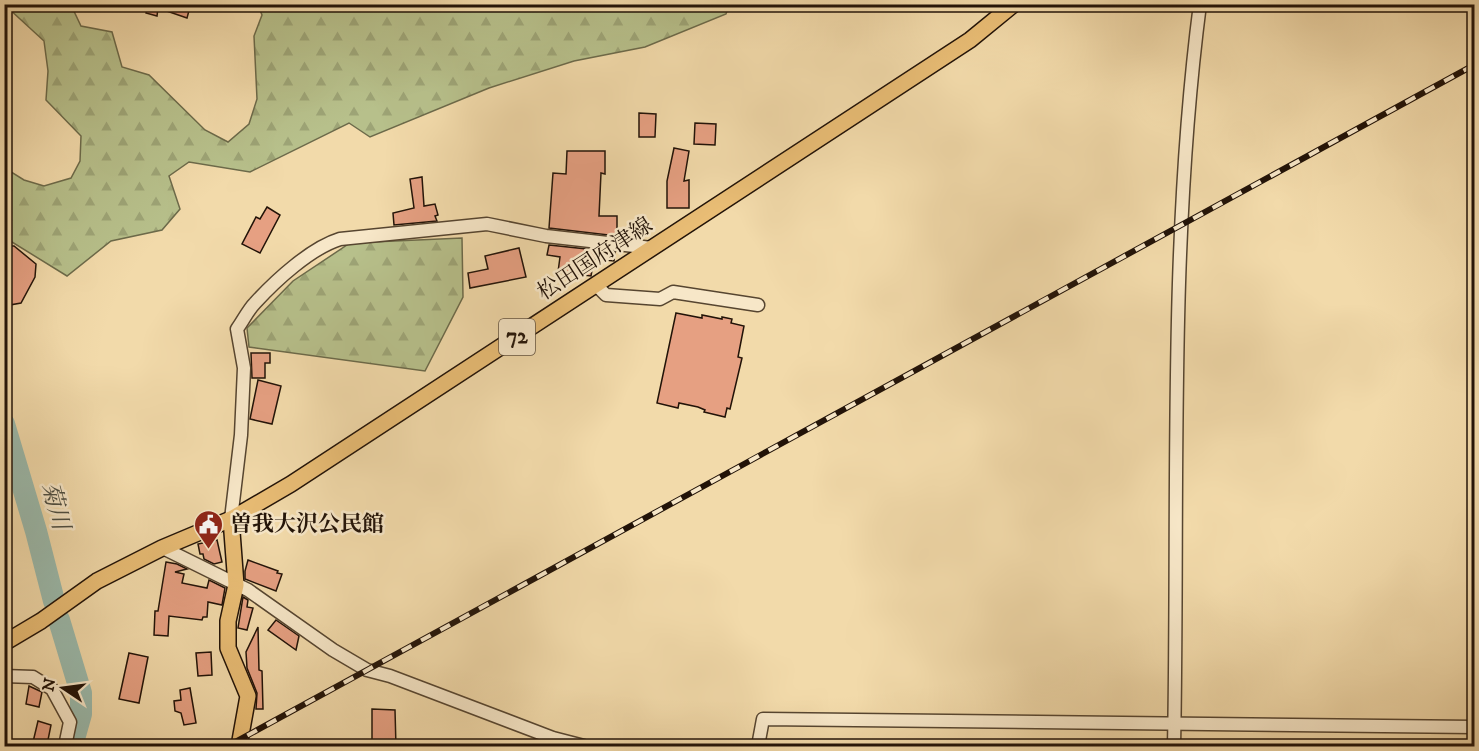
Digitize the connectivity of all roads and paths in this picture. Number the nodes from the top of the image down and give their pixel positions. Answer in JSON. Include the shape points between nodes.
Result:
{"nodes":[{"id":1,"x":1014,"y":4,"type":"edge"},
{"id":2,"x":1200,"y":4,"type":"edge"},
{"id":3,"x":652,"y":248,"type":"junction"},
{"id":4,"x":596,"y":285,"type":"junction"},
{"id":5,"x":758,"y":305,"type":"dead end"},
{"id":6,"x":231,"y":519,"type":"junction"},
{"id":7,"x":163,"y":548,"type":"junction"},
{"id":8,"x":236,"y":585,"type":"junction"},
{"id":9,"x":4,"y":643,"type":"edge"},
{"id":10,"x":4,"y":676,"type":"edge"},
{"id":11,"x":1174,"y":724,"type":"junction"},
{"id":12,"x":1474,"y":727,"type":"edge"},
{"id":13,"x":65,"y":747,"type":"edge"},
{"id":14,"x":239,"y":747,"type":"edge"},
{"id":15,"x":584,"y":747,"type":"edge"},
{"id":16,"x":758,"y":747,"type":"edge"},
{"id":17,"x":1174,"y":747,"type":"edge"}],
"edges":[{"from":1,"to":3,"type":"main road","name":"松田国府津線","number":"72","via":[[970,40]]},
{"from":2,"to":11,"type":"street","via":[[1180,227]]},
{"from":3,"to":4,"type":"main road","name":"松田国府津線","number":"72"},
{"from":3,"to":6,"type":"street","via":[[546,236],[487,224],[340,239],[312,253],[254,304],[237,329],[244,368]]},
{"from":4,"to":5,"type":"street","via":[[606,295],[660,299],[673,292]]},
{"from":4,"to":6,"type":"main road","name":"松田国府津線","number":"72"},
{"from":6,"to":7,"type":"main road","name":"松田国府津線","number":"72"},
{"from":6,"to":8,"type":"main road"},
{"from":7,"to":8,"type":"street"},
{"from":7,"to":9,"type":"main road","name":"松田国府津線","number":"72","via":[[97,581]]},
{"from":8,"to":14,"type":"main road","via":[[228,621],[228,648],[248,696]]},
{"from":8,"to":15,"type":"street","via":[[367,670]]},
{"from":10,"to":13,"type":"street","via":[[33,677],[52,689],[70,722]]},
{"from":11,"to":12,"type":"street"},
{"from":11,"to":16,"type":"street","via":[[763,718]]},
{"from":11,"to":17,"type":"street"}]}
